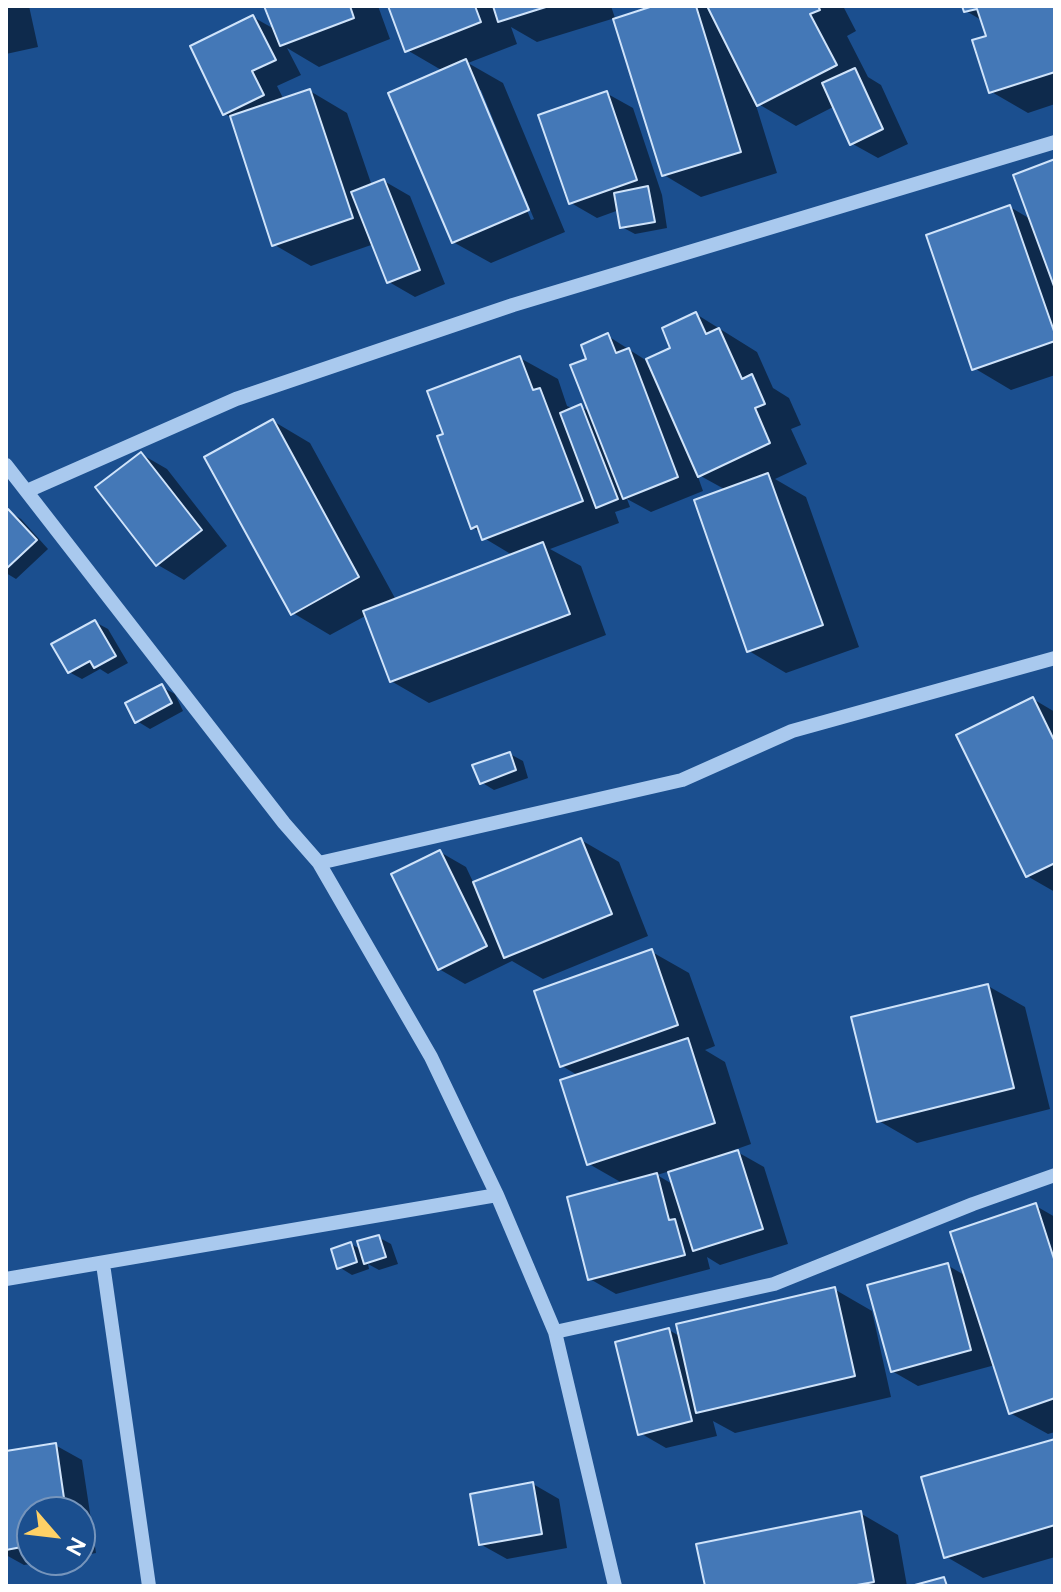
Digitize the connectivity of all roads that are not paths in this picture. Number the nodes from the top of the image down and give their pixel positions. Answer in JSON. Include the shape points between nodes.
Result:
{"nodes":[{"id":1,"x":1055,"y":142,"type":"edge"},
{"id":2,"x":6,"y":465,"type":"edge"},
{"id":3,"x":27,"y":491,"type":"junction"},
{"id":4,"x":1055,"y":658,"type":"edge"},
{"id":5,"x":319,"y":863,"type":"junction"},
{"id":6,"x":1055,"y":1175,"type":"edge"},
{"id":7,"x":497,"y":1195,"type":"junction"},
{"id":8,"x":103,"y":1264,"type":"junction"},
{"id":9,"x":6,"y":1279,"type":"edge"},
{"id":10,"x":555,"y":1332,"type":"junction"},
{"id":11,"x":149,"y":1586,"type":"edge"},
{"id":12,"x":615,"y":1586,"type":"edge"}],
"edges":[{"from":1,"to":3,"type":"street","via":[[513,305],[250,394]]},
{"from":2,"to":3,"type":"street"},
{"from":3,"to":5,"type":"street"},
{"from":4,"to":5,"type":"street","via":[[792,731],[682,780]]},
{"from":5,"to":7,"type":"street","via":[[431,1057]]},
{"from":6,"to":10,"type":"street","via":[[774,1284]]},
{"from":7,"to":8,"type":"street"},
{"from":7,"to":10,"type":"street"},
{"from":8,"to":9,"type":"street"},
{"from":8,"to":11,"type":"street"},
{"from":10,"to":12,"type":"street"}]}
